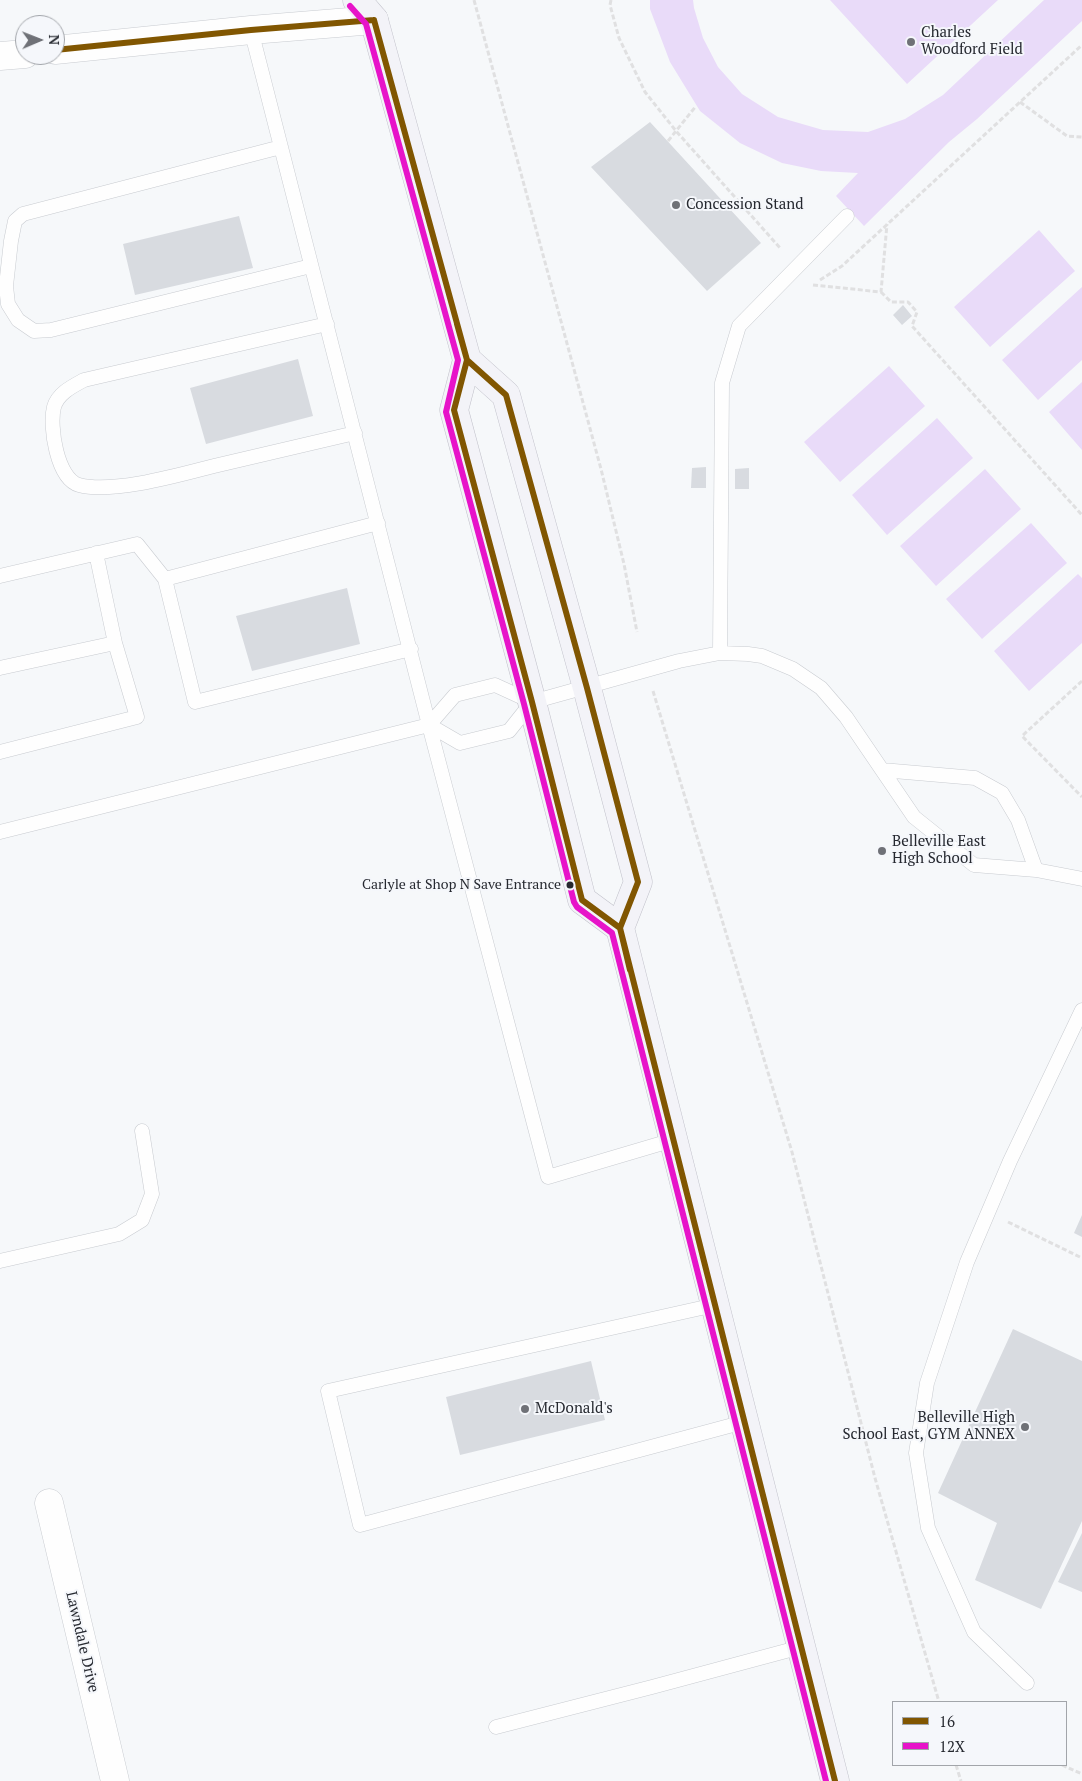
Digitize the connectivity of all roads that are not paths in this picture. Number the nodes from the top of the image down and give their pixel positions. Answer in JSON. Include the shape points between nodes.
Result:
{"nodes":[{"id":1,"x":370,"y":7,"type":"edge"},
{"id":2,"x":251,"y":30,"type":"junction"},
{"id":3,"x":65,"y":49,"type":"edge"},
{"id":4,"x":15,"y":55,"type":"edge"},
{"id":5,"x":0,"y":56,"type":"edge"},
{"id":6,"x":281,"y":148,"type":"junction"},
{"id":7,"x":847,"y":216,"type":"dead end"},
{"id":8,"x":311,"y":266,"type":"junction"},
{"id":9,"x":327,"y":324,"type":"junction"},
{"id":10,"x":467,"y":360,"type":"junction"},
{"id":11,"x":355,"y":433,"type":"junction"},
{"id":12,"x":378,"y":523,"type":"junction"},
{"id":13,"x":96,"y":553,"type":"junction"},
{"id":14,"x":0,"y":576,"type":"edge"},
{"id":15,"x":165,"y":579,"type":"junction"},
{"id":16,"x":114,"y":642,"type":"junction"},
{"id":17,"x":411,"y":649,"type":"junction"},
{"id":18,"x":720,"y":653,"type":"junction"},
{"id":19,"x":0,"y":668,"type":"edge"},
{"id":20,"x":587,"y":688,"type":"junction"},
{"id":21,"x":532,"y":702,"type":"junction"},
{"id":22,"x":429,"y":725,"type":"junction"},
{"id":23,"x":0,"y":752,"type":"edge"},
{"id":24,"x":882,"y":770,"type":"junction"},
{"id":25,"x":0,"y":832,"type":"edge"},
{"id":26,"x":1036,"y":870,"type":"junction"},
{"id":27,"x":1082,"y":879,"type":"edge"},
{"id":28,"x":620,"y":928,"type":"junction"},
{"id":29,"x":1082,"y":1010,"type":"edge"},
{"id":30,"x":142,"y":1131,"type":"dead end"},
{"id":31,"x":673,"y":1140,"type":"junction"},
{"id":32,"x":0,"y":1261,"type":"edge"},
{"id":33,"x":715,"y":1305,"type":"junction"},
{"id":34,"x":744,"y":1422,"type":"junction"},
{"id":35,"x":49,"y":1504,"type":"dead end"},
{"id":36,"x":801,"y":1647,"type":"junction"},
{"id":37,"x":1027,"y":1683,"type":"dead end"},
{"id":38,"x":496,"y":1727,"type":"dead end"},
{"id":39,"x":115,"y":1781,"type":"edge"},
{"id":40,"x":835,"y":1781,"type":"edge"}],
"edges":[{"from":1,"to":2,"type":"street"},
{"from":1,"to":10,"type":"main road"},
{"from":2,"to":3,"type":"street"},
{"from":2,"to":6,"type":"lane"},
{"from":4,"to":5,"type":"street"},
{"from":6,"to":8,"type":"lane"},
{"from":6,"to":8,"type":"lane","via":[[23,214],[15,221],[11,242],[6,286],[8,304],[18,320],[34,331],[51,330]]},
{"from":7,"to":18,"type":"lane","via":[[739,326],[722,383]]},
{"from":8,"to":9,"type":"lane"},
{"from":9,"to":11,"type":"lane"},
{"from":9,"to":11,"type":"lane","via":[[84,380],[66,389],[54,406],[52,433],[62,470],[77,485],[100,487],[145,483]]},
{"from":10,"to":20,"type":"main road","via":[[506,395]]},
{"from":10,"to":21,"type":"main road","via":[[454,410]]},
{"from":11,"to":12,"type":"lane"},
{"from":12,"to":15,"type":"lane"},
{"from":12,"to":17,"type":"lane"},
{"from":13,"to":14,"type":"lane"},
{"from":13,"to":15,"type":"lane","via":[[137,544]]},
{"from":13,"to":16,"type":"lane"},
{"from":15,"to":17,"type":"lane","via":[[195,702]]},
{"from":16,"to":19,"type":"lane"},
{"from":16,"to":23,"type":"lane","via":[[137,717]]},
{"from":17,"to":22,"type":"lane"},
{"from":18,"to":20,"type":"lane","via":[[648,669]]},
{"from":18,"to":24,"type":"lane","via":[[762,656],[815,683],[833,700]]},
{"from":20,"to":21,"type":"lane"},
{"from":20,"to":28,"type":"main road","via":[[638,882]]},
{"from":21,"to":22,"type":"lane","via":[[495,684],[455,695]]},
{"from":21,"to":22,"type":"lane","via":[[509,731],[460,743]]},
{"from":21,"to":28,"type":"main road","via":[[582,900]]},
{"from":22,"to":25,"type":"lane"},
{"from":22,"to":31,"type":"lane","via":[[548,1177]]},
{"from":24,"to":26,"type":"lane","via":[[914,817],[974,865]]},
{"from":24,"to":26,"type":"lane","via":[[975,778],[1002,793],[1018,820]]},
{"from":26,"to":27,"type":"lane"},
{"from":28,"to":31,"type":"main road"},
{"from":29,"to":37,"type":"lane","via":[[967,1262],[927,1383],[916,1453],[928,1528],[974,1632]]},
{"from":30,"to":32,"type":"lane","via":[[152,1194],[142,1220],[119,1234]]},
{"from":31,"to":33,"type":"main road"},
{"from":33,"to":34,"type":"main road"},
{"from":33,"to":34,"type":"lane","via":[[328,1391],[360,1525]]},
{"from":34,"to":36,"type":"main road"},
{"from":35,"to":39,"type":"street","name":"Lawndale Drive"},
{"from":36,"to":38,"type":"lane"},
{"from":36,"to":40,"type":"main road"}]}
